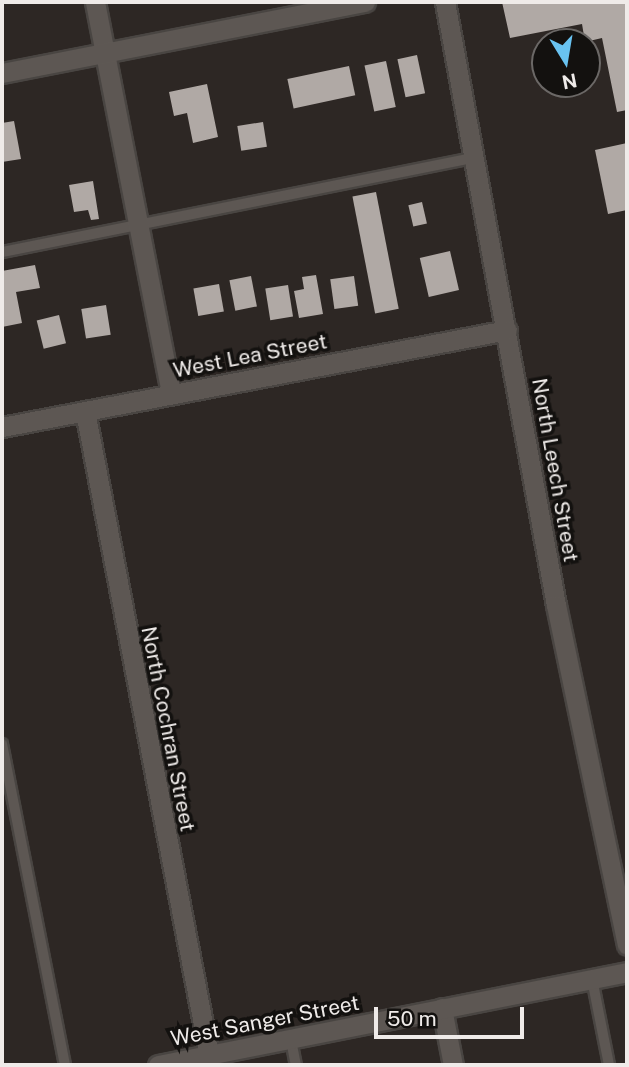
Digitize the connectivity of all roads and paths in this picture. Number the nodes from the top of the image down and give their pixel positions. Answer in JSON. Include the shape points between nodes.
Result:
{"nodes":[{"id":1,"x":95,"y":2,"type":"edge"},
{"id":2,"x":365,"y":2,"type":"edge"},
{"id":3,"x":445,"y":2,"type":"edge"},
{"id":4,"x":106,"y":53,"type":"junction"},
{"id":5,"x":2,"y":73,"type":"edge"},
{"id":6,"x":476,"y":157,"type":"junction"},
{"id":7,"x":140,"y":225,"type":"junction"},
{"id":8,"x":2,"y":252,"type":"edge"},
{"id":9,"x":507,"y":330,"type":"junction"},
{"id":10,"x":171,"y":394,"type":"junction"},
{"id":11,"x":85,"y":411,"type":"junction"},
{"id":12,"x":2,"y":427,"type":"edge"},
{"id":13,"x":2,"y":744,"type":"edge"},
{"id":14,"x":627,"y":945,"type":"edge"},
{"id":15,"x":627,"y":972,"type":"edge"},
{"id":16,"x":592,"y":979,"type":"junction"},
{"id":17,"x":442,"y":1008,"type":"junction"},
{"id":18,"x":290,"y":1040,"type":"junction"},
{"id":19,"x":209,"y":1055,"type":"junction"},
{"id":20,"x":65,"y":1065,"type":"edge"},
{"id":21,"x":158,"y":1065,"type":"edge"},
{"id":22,"x":296,"y":1065,"type":"edge"},
{"id":23,"x":453,"y":1065,"type":"edge"},
{"id":24,"x":608,"y":1065,"type":"edge"}],
"edges":[{"from":1,"to":4,"type":"street"},
{"from":2,"to":4,"type":"street"},
{"from":3,"to":6,"type":"street","name":"North Leech Street"},
{"from":4,"to":5,"type":"street"},
{"from":4,"to":7,"type":"street"},
{"from":6,"to":7,"type":"lane"},
{"from":6,"to":9,"type":"street","name":"North Leech Street"},
{"from":7,"to":8,"type":"lane"},
{"from":7,"to":10,"type":"street"},
{"from":9,"to":10,"type":"street","name":"West Lea Street"},
{"from":9,"to":14,"type":"street","name":"North Leech Street","via":[[556,605]]},
{"from":10,"to":11,"type":"street","name":"West Lea Street"},
{"from":11,"to":12,"type":"street","name":"West Lea Street"},
{"from":11,"to":19,"type":"street","name":"North Cochran Street"},
{"from":13,"to":20,"type":"lane"},
{"from":15,"to":16,"type":"street","name":"West Sanger Street"},
{"from":16,"to":17,"type":"street","name":"West Sanger Street"},
{"from":16,"to":24,"type":"lane"},
{"from":17,"to":18,"type":"street","name":"West Sanger Street"},
{"from":17,"to":23,"type":"street"},
{"from":18,"to":19,"type":"street","name":"West Sanger Street"},
{"from":18,"to":22,"type":"lane"},
{"from":19,"to":21,"type":"street","name":"West Sanger Street"}]}
